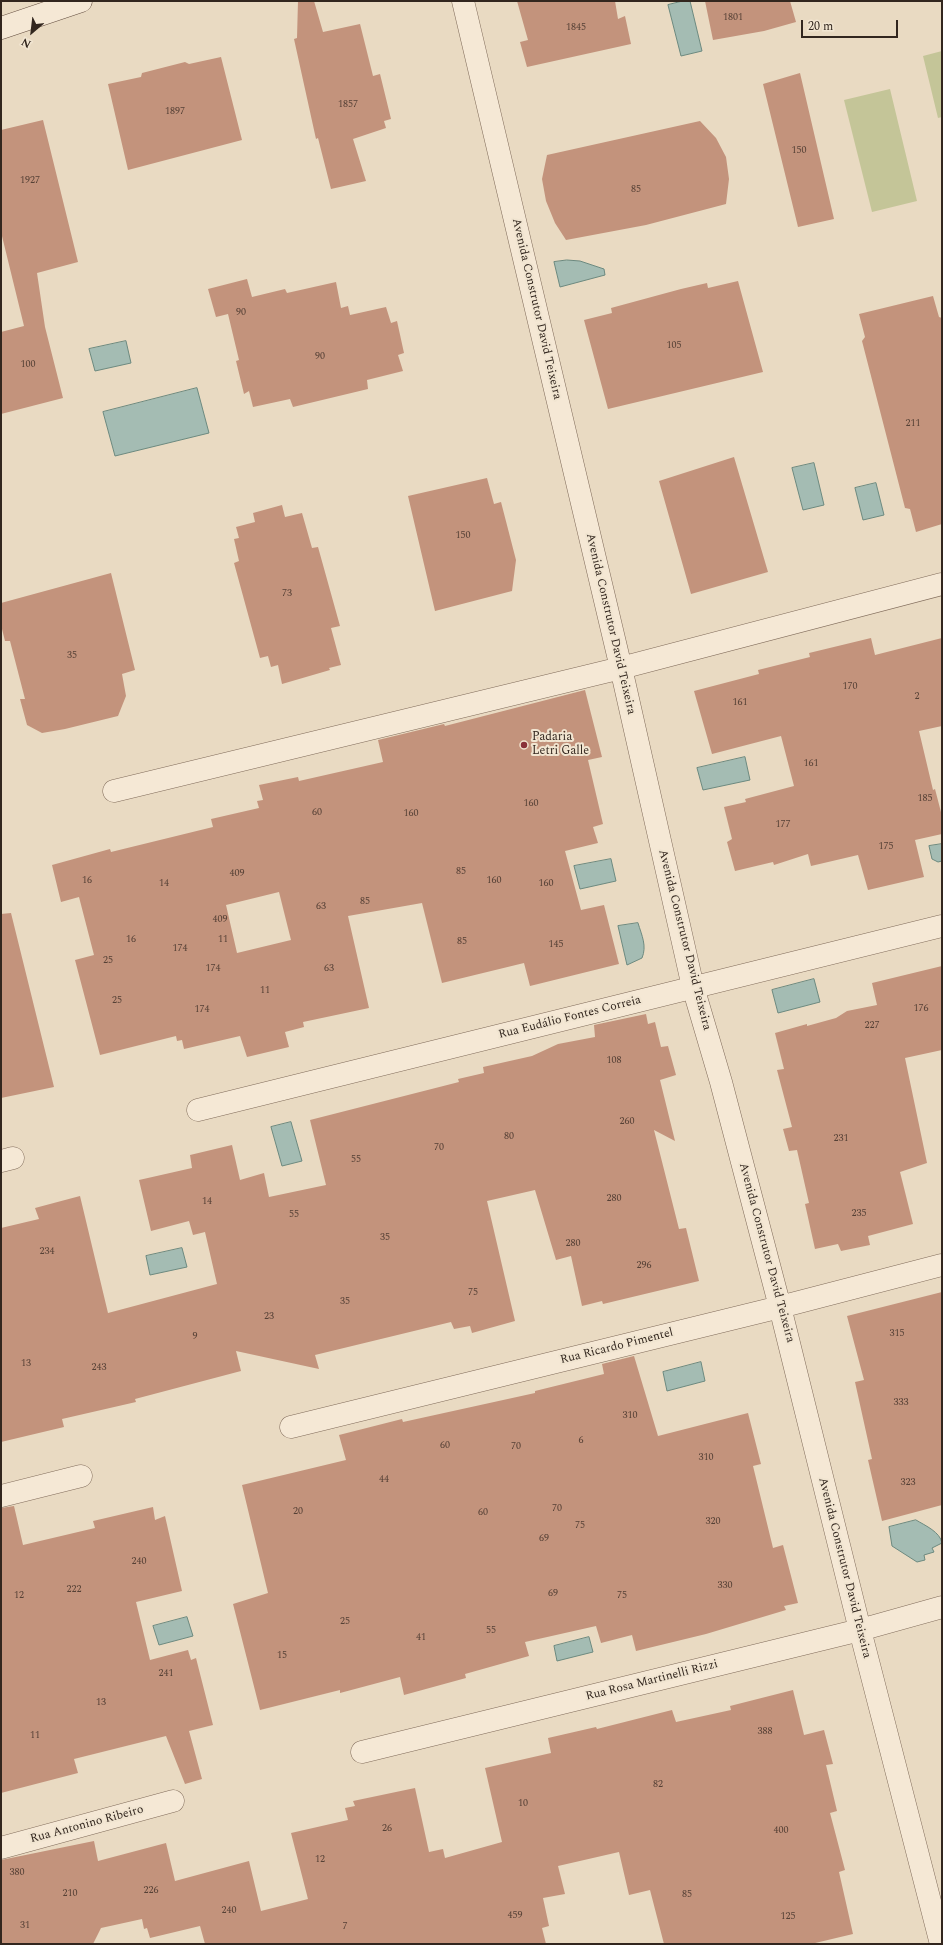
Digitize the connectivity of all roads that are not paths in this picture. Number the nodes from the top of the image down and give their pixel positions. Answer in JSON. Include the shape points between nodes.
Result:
{"nodes":[{"id":1,"x":82,"y":1,"type":"edge"},
{"id":2,"x":463,"y":1,"type":"edge"},
{"id":3,"x":1,"y":28,"type":"edge"},
{"id":4,"x":942,"y":584,"type":"edge"},
{"id":5,"x":621,"y":668,"type":"junction"},
{"id":6,"x":114,"y":792,"type":"dead end"},
{"id":7,"x":942,"y":926,"type":"edge"},
{"id":8,"x":693,"y":988,"type":"junction"},
{"id":9,"x":198,"y":1110,"type":"dead end"},
{"id":10,"x":942,"y":1264,"type":"edge"},
{"id":11,"x":780,"y":1307,"type":"junction"},
{"id":12,"x":291,"y":1427,"type":"dead end"},
{"id":13,"x":81,"y":1476,"type":"dead end"},
{"id":14,"x":1,"y":1496,"type":"edge"},
{"id":15,"x":942,"y":1607,"type":"edge"},
{"id":16,"x":860,"y":1630,"type":"junction"},
{"id":17,"x":362,"y":1752,"type":"dead end"},
{"id":18,"x":173,"y":1801,"type":"dead end"},
{"id":19,"x":1,"y":1848,"type":"edge"},
{"id":20,"x":941,"y":1944,"type":"edge"}],
"edges":[{"from":1,"to":3,"type":"street"},
{"from":2,"to":5,"type":"street","name":"Avenida Construtor David Teixeira"},
{"from":4,"to":5,"type":"street"},
{"from":5,"to":6,"type":"street"},
{"from":5,"to":8,"type":"street","name":"Avenida Construtor David Teixeira"},
{"from":7,"to":8,"type":"street","name":"Rua Eudálio Fontes Correia"},
{"from":8,"to":9,"type":"street","name":"Rua Eudálio Fontes Correia"},
{"from":8,"to":11,"type":"street","name":"Avenida Construtor David Teixeira","via":[[721,1082]]},
{"from":10,"to":11,"type":"street","name":"Rua Ricardo Pimentel"},
{"from":11,"to":12,"type":"street","name":"Rua Ricardo Pimentel"},
{"from":11,"to":16,"type":"street","name":"Avenida Construtor David Teixeira"},
{"from":13,"to":14,"type":"street"},
{"from":15,"to":16,"type":"street","name":"Rua Rosa Martinelli Rizzi"},
{"from":16,"to":17,"type":"street","name":"Rua Rosa Martinelli Rizzi"},
{"from":16,"to":20,"type":"street","name":"Avenida Construtor David Teixeira"},
{"from":18,"to":19,"type":"street","name":"Rua Antonino Ribeiro"}]}
